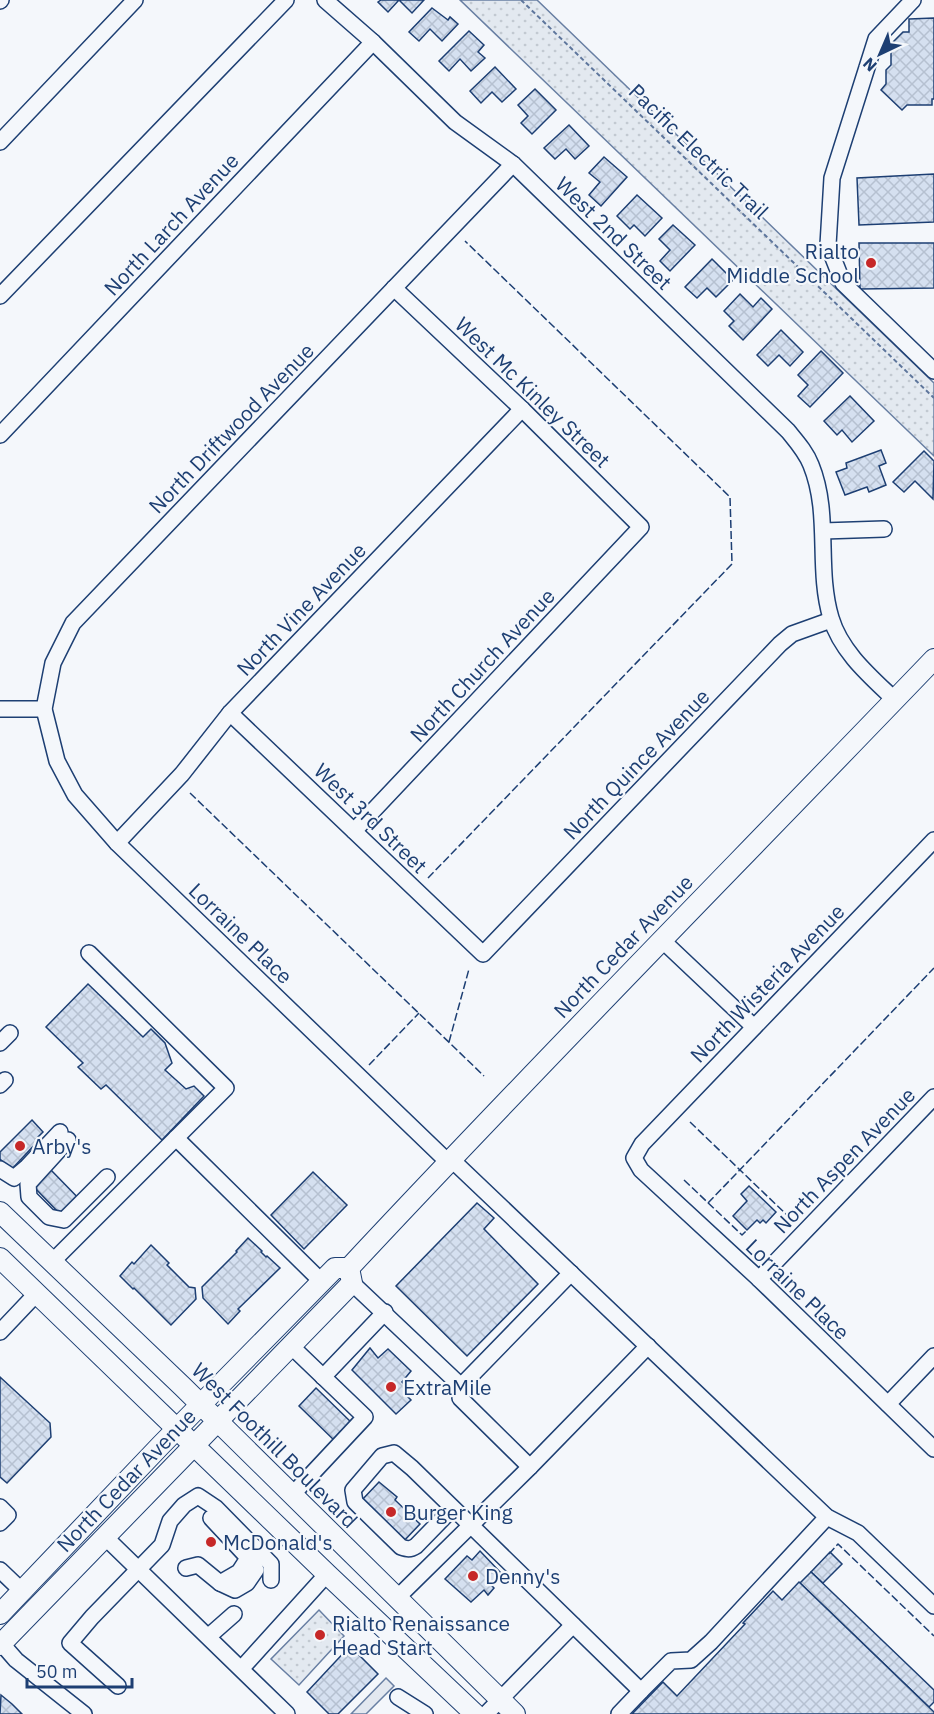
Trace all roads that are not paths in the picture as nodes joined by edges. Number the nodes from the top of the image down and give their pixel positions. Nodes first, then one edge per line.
1 (135, 0) edge
2 (286, 0) edge
3 (325, 0) edge
4 (913, 0) edge
5 (373, 42) junction
6 (0, 142) edge
7 (513, 164) junction
8 (394, 288) junction
9 (0, 296) edge
10 (934, 371) edge
11 (522, 409) junction
12 (0, 435) edge
13 (641, 527) joint
14 (884, 529) dead end
15 (823, 531) junction
16 (831, 620) junction
17 (934, 659) edge
18 (895, 700) junction
19 (44, 709) junction
20 (0, 710) edge
21 (230, 713) junction
22 (354, 831) junction
23 (934, 840) edge
24 (117, 843) junction
25 (663, 941) junction
26 (89, 953) dead end
27 (483, 954) joint
28 (754, 1027) junction
29 (934, 1097) edge
30 (176, 1138) junction
31 (634, 1158) joint
32 (450, 1160) junction
33 (0, 1169) edge
34 (106, 1177) dead end
35 (2, 1214) edge
36 (0, 1258) edge
37 (52, 1262) junction
38 (571, 1273) junction
39 (350, 1275) junction
40 (759, 1279) junction
41 (321, 1281) junction
42 (37, 1293) junction
43 (385, 1312) junction
44 (0, 1332) edge
45 (291, 1346) junction
46 (648, 1346) junction
47 (934, 1356) edge
48 (323, 1377) junction
49 (461, 1386) junction
50 (888, 1404) junction
51 (200, 1406) junction
52 (217, 1422) junction
53 (178, 1429) junction
54 (195, 1445) junction
55 (934, 1449) edge
56 (530, 1467) junction
57 (292, 1495) junction
58 (192, 1500) junction
59 (0, 1507) edge
60 (453, 1508) junction
61 (827, 1517) junction
62 (0, 1523) edge
63 (471, 1526) junction
64 (104, 1536) junction
65 (186, 1568) dead end
66 (0, 1569) edge
67 (139, 1569) junction
68 (327, 1574) junction
69 (271, 1580) dead end
70 (22, 1591) junction
71 (397, 1598) junction
72 (934, 1606) edge
73 (0, 1614) edge
74 (234, 1614) dead end
75 (573, 1625) junction
76 (209, 1636) junction
77 (0, 1640) edge
78 (242, 1668) junction
79 (118, 1686) dead end
80 (641, 1690) junction
81 (398, 1697) dead end
82 (500, 1699) junction
83 (278, 1711) edge
84 (84, 1714) edge
85 (425, 1714) edge
86 (475, 1714) edge
87 (486, 1714) edge
88 (515, 1714) edge
89 (619, 1714) edge

1 - 6 street
2 - 9 street
3 - 5 street, West 2nd Street
4 - 10 street
5 - 7 street, West 2nd Street
5 - 12 street, North Larch Avenue
7 - 8 street, North Driftwood Avenue
7 - 15 street, West 2nd Street
8 - 11 street, West Mc Kinley Street
8 - 19 street, North Driftwood Avenue
11 - 13 street, West Mc Kinley Street
11 - 21 street, North Vine Avenue
13 - 22 street, North Church Avenue
14 - 15 street
15 - 16 street, West 2nd Street
16 - 18 street, West 2nd Street
16 - 27 street, North Quince Avenue
17 - 18 main road, North Cedar Avenue
18 - 25 main road, North Cedar Avenue
19 - 20 street
19 - 24 street, Lorraine Place
21 - 22 street, West 3rd Street
21 - 24 street, North Vine Avenue
22 - 27 street, West 3rd Street
23 - 28 street, North Wisteria Avenue
24 - 32 street, Lorraine Place
25 - 28 street
25 - 32 main road, North Cedar Avenue
26 - 30 street
28 - 31 street, North Wisteria Avenue
29 - 40 street, North Aspen Avenue
30 - 37 street
30 - 41 street
31 - 40 street, Lorraine Place
32 - 38 street, Lorraine Place
32 - 39 main road, North Cedar Avenue
33 - 34 street
35 - 37 main road, West Foothill Boulevard
36 - 42 main road
37 - 51 main road, West Foothill Boulevard
38 - 46 street, Lorraine Place
38 - 49 street
39 - 41 main road, North Cedar Avenue
39 - 43 street
39 - 45 main road, North Cedar Avenue
40 - 50 street, Lorraine Place
41 - 51 main road, North Cedar Avenue
42 - 44 street
42 - 53 main road
43 - 48 street
43 - 49 street
45 - 48 street
45 - 52 main road, North Cedar Avenue
46 - 56 street
46 - 61 street, Lorraine Place
47 - 50 street
48 - 57 street
49 - 56 street
50 - 55 street, Lorraine Place
51 - 52 main road, West Foothill Boulevard
51 - 53 main road, North Cedar Avenue
52 - 54 main road, North Cedar Avenue
52 - 57 main road, West Foothill Boulevard
53 - 54 main road
53 - 70 main road, North Cedar Avenue
54 - 64 main road, North Cedar Avenue
54 - 68 main road
56 - 63 street
57 - 71 main road, West Foothill Boulevard
58 - 65 street
58 - 67 street
58 - 69 street
59 - 62 street
60 - 60 street
60 - 63 street
61 - 72 street, Lorraine Place
61 - 80 street
63 - 71 street
63 - 75 street
64 - 67 street
64 - 77 main road, North Cedar Avenue
66 - 70 street
67 - 76 street
67 - 79 street
68 - 78 street
68 - 86 main road
70 - 73 main road, North Cedar Avenue
70 - 77 main road
71 - 82 main road, West Foothill Boulevard
74 - 76 street
75 - 80 street
75 - 82 street
76 - 78 street
77 - 84 street
78 - 83 street
80 - 89 street
81 - 85 street
82 - 87 street
82 - 88 main road, West Foothill Boulevard

